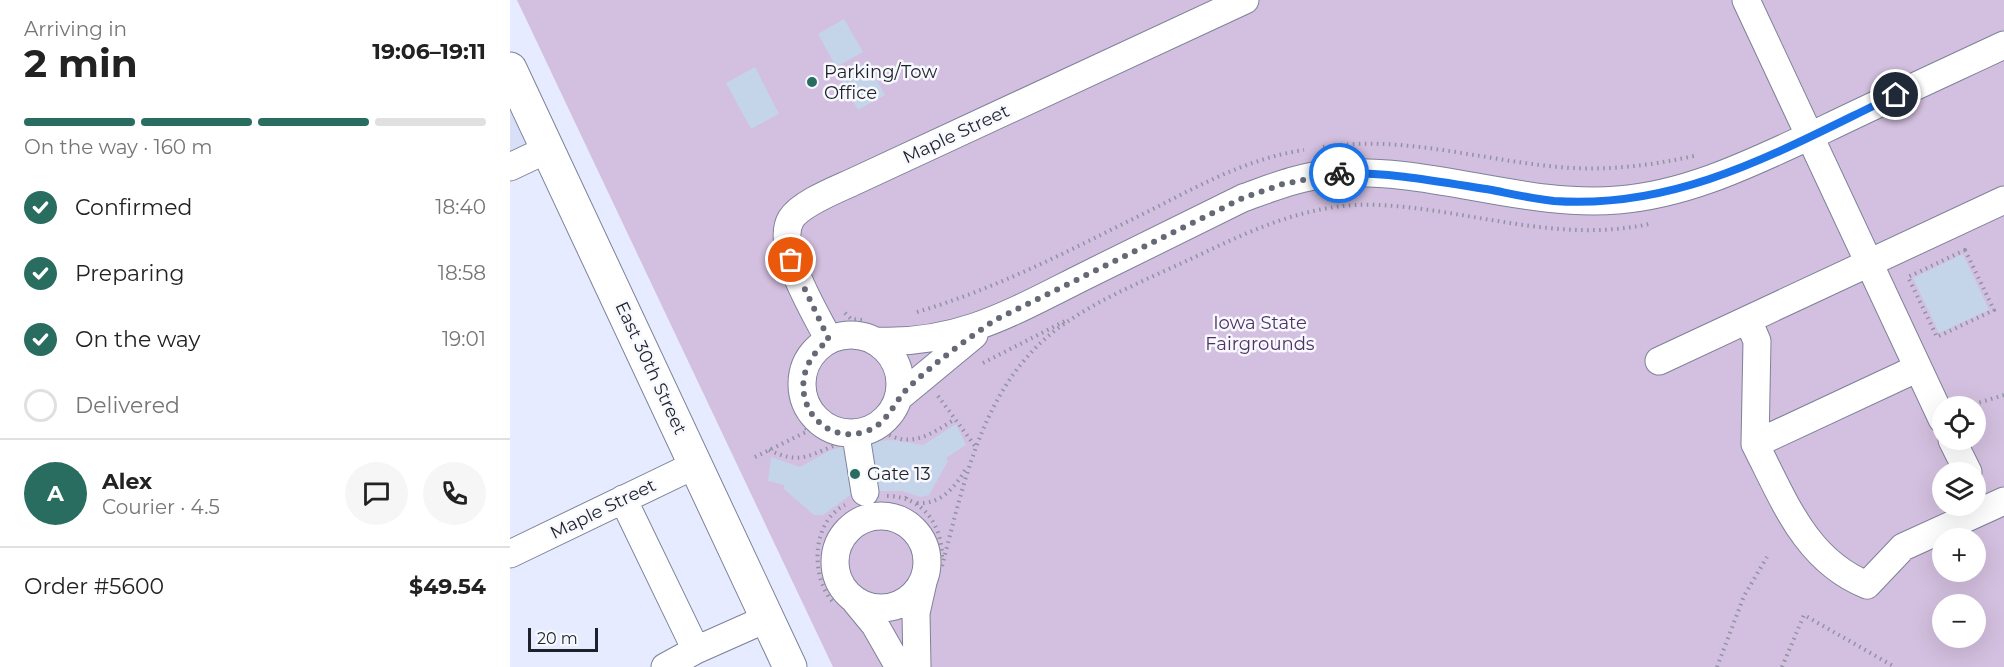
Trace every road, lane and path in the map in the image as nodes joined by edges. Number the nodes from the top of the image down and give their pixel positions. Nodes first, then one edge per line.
1 (1245, 0) edge
2 (1746, 0) edge
3 (2004, 45) edge
4 (511, 75) edge
5 (1810, 136) junction
6 (548, 149) junction
7 (510, 167) edge
8 (2004, 200) edge
9 (1658, 222) dead end
10 (1869, 263) junction
11 (1908, 277) joint
12 (995, 320) junction
13 (1748, 320) junction
14 (829, 340) junction
15 (876, 341) junction
16 (1659, 361) dead end
17 (1918, 368) junction
18 (936, 393) dead end
19 (2004, 395) edge
20 (899, 397) junction
21 (1932, 398) edge
22 (1986, 400) edge
23 (955, 419) junction
24 (809, 430) dead end
25 (884, 432) dead end
26 (849, 442) joint
27 (1755, 444) junction
28 (975, 446) junction
29 (769, 450) junction
30 (755, 457) dead end
31 (696, 464) junction
32 (969, 464) junction
33 (909, 493) dead end
34 (868, 496) junction
35 (906, 498) junction
36 (623, 499) junction
37 (1988, 499) edge
38 (914, 502) junction
39 (831, 508) dead end
40 (835, 513) junction
41 (510, 554) edge
42 (1767, 557) dead end
43 (936, 574) junction
44 (847, 604) junction
45 (768, 618) junction
46 (696, 650) junction
47 (665, 667) edge
48 (790, 667) edge
49 (899, 667) edge
50 (917, 667) edge
51 (1717, 667) edge
52 (1782, 667) edge
53 (1894, 667) edge

1 - 14 street, Maple Street
2 - 5 street
3 - 5 street
4 - 6 main road, East 30th Street
5 - 10 street
5 - 12 street
6 - 7 street
6 - 31 main road, East 30th Street
8 - 10 street
9 - 28 path
10 - 13 street
10 - 17 street
11 - 11 path
12 - 15 street
12 - 20 street
13 - 16 street
13 - 27 street
14 - 15 street
14 - 20 street
15 - 20 street
17 - 21 street
17 - 27 street
18 - 23 path
19 - 22 path
23 - 25 path
23 - 28 path
24 - 29 path
26 - 29 path
26 - 34 street
27 - 37 street
28 - 32 path
29 - 30 path
31 - 36 street, Maple Street
31 - 45 main road, East 30th Street
32 - 38 path
32 - 43 path
33 - 35 path
34 - 35 path
34 - 40 path
35 - 38 path
36 - 41 street, Maple Street
36 - 46 street
38 - 43 path
39 - 40 path
40 - 44 path
42 - 51 path
43 - 44 street
43 - 44 street
43 - 50 street
44 - 49 street
45 - 46 street
45 - 48 main road, East 30th Street
46 - 47 street
52 - 53 path

